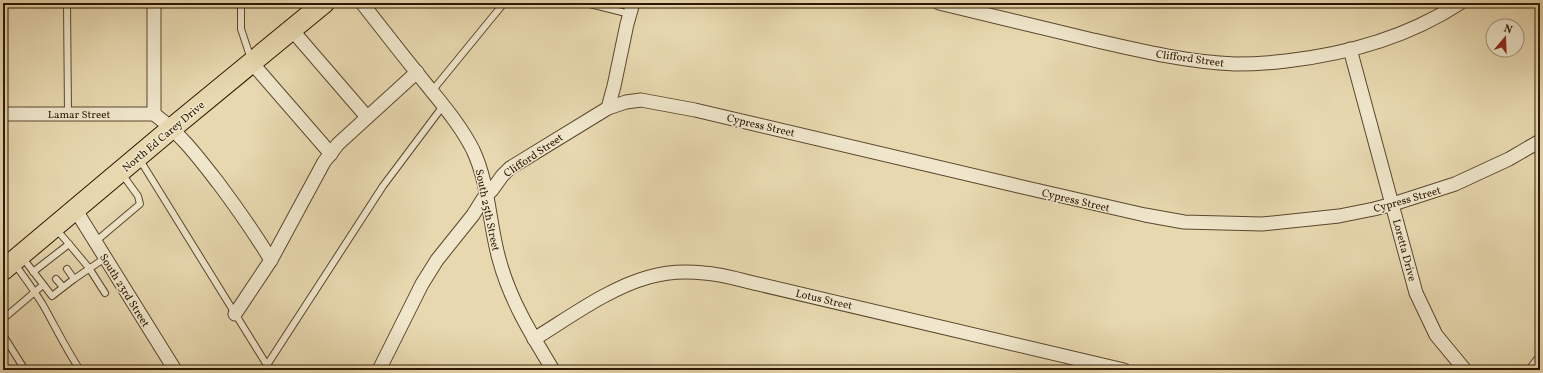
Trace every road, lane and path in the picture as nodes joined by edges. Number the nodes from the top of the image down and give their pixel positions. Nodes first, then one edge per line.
1 (66, 3) edge
2 (154, 3) edge
3 (241, 3) edge
4 (324, 3) edge
5 (362, 3) edge
6 (504, 3) edge
7 (586, 3) edge
8 (939, 3) edge
9 (1460, 3) edge
10 (632, 9) edge
11 (292, 30) junction
12 (1350, 49) junction
13 (252, 62) junction
14 (417, 72) junction
15 (432, 92) junction
16 (443, 106) junction
17 (608, 108) junction
18 (3, 114) edge
19 (68, 114) junction
20 (154, 114) junction
21 (367, 117) junction
22 (172, 128) junction
23 (1540, 141) edge
24 (330, 154) junction
25 (138, 157) junction
26 (120, 171) junction
27 (487, 195) junction
28 (1393, 204) junction
29 (75, 209) junction
30 (54, 227) junction
31 (95, 242) junction
32 (69, 244) junction
33 (105, 258) junction
34 (271, 260) junction
35 (12, 263) edge
36 (89, 268) junction
37 (66, 269) dead end
38 (33, 272) junction
39 (74, 278) junction
40 (56, 279) dead end
41 (43, 285) junction
42 (63, 287) junction
43 (34, 293) junction
44 (105, 293) dead end
45 (235, 314) junction
46 (3, 319) edge
47 (3, 335) edge
48 (534, 339) junction
49 (1540, 361) edge
50 (269, 367) edge
51 (25, 370) edge
52 (80, 370) edge
53 (175, 370) edge
54 (379, 370) edge
55 (553, 370) edge
56 (1124, 370) edge
57 (1465, 370) edge
58 (1533, 370) edge

1 - 19 lane
2 - 20 street
3 - 13 lane
4 - 11 main road, North Ed Carey Drive
5 - 14 street, South 25th Street
6 - 15 lane
7 - 10 lane
8 - 12 street, Clifford Street
9 - 12 street, Clifford Street
10 - 17 street
11 - 13 main road, North Ed Carey Drive
11 - 21 street
12 - 28 street, Loretta Drive
13 - 22 main road, North Ed Carey Drive
13 - 24 street
14 - 15 street, South 25th Street
14 - 21 street
15 - 16 street, South 25th Street
16 - 27 street, South 25th Street
16 - 50 lane
17 - 27 street, Clifford Street
17 - 28 street, Cypress Street
18 - 19 street, Lamar Street
19 - 20 street, Lamar Street
20 - 22 street
21 - 24 street
22 - 25 main road, North Ed Carey Drive
22 - 34 street
23 - 28 street, Cypress Street
24 - 34 street
25 - 26 main road, North Ed Carey Drive
25 - 45 lane
26 - 29 main road, North Ed Carey Drive
26 - 31 lane
27 - 48 street, South 25th Street
27 - 54 street, Clifford Street
28 - 57 street, Loretta Drive
29 - 30 main road, North Ed Carey Drive
29 - 31 street, South 23rd Street
30 - 32 lane
30 - 35 main road, North Ed Carey Drive
31 - 33 street, South 23rd Street
32 - 36 lane
32 - 38 lane
33 - 36 lane
33 - 53 street, South 23rd Street
34 - 45 street
35 - 38 lane
35 - 43 lane
36 - 39 lane
36 - 44 lane
37 - 39 lane
38 - 41 lane
39 - 42 lane
40 - 42 lane
41 - 42 lane
41 - 43 lane
43 - 46 lane
43 - 52 lane
45 - 50 lane
47 - 51 lane
48 - 55 street, South 25th Street
48 - 56 street, Lotus Street
49 - 58 street

